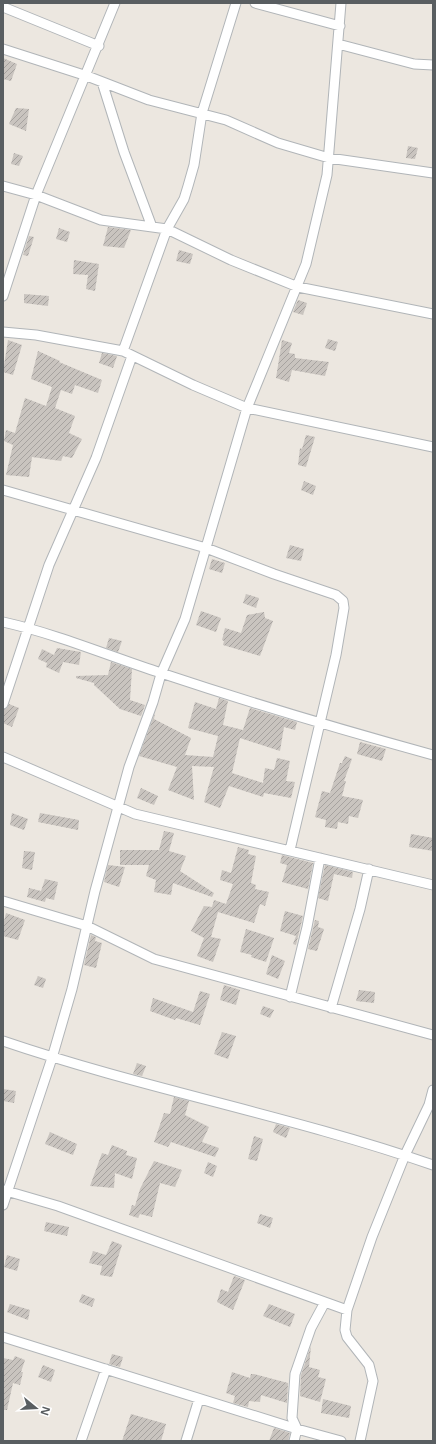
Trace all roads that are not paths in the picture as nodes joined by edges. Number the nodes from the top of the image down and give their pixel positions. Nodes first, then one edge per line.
1 (115, 3) edge
2 (236, 3) edge
3 (255, 3) edge
4 (341, 3) edge
5 (3, 6) edge
6 (340, 26) junction
7 (338, 44) junction
8 (99, 46) junction
9 (3, 48) edge
10 (433, 65) edge
11 (87, 76) junction
12 (102, 82) junction
13 (202, 113) junction
14 (329, 158) junction
15 (433, 173) edge
16 (3, 186) edge
17 (36, 195) junction
18 (152, 227) junction
19 (167, 229) junction
20 (298, 287) junction
21 (3, 295) edge
22 (433, 314) edge
23 (3, 332) edge
24 (123, 351) junction
25 (132, 356) junction
26 (247, 408) junction
27 (433, 447) edge
28 (3, 490) edge
29 (72, 509) junction
30 (206, 548) junction
31 (3, 622) edge
32 (27, 627) junction
33 (161, 674) junction
34 (3, 704) edge
35 (319, 724) junction
36 (433, 755) edge
37 (3, 757) edge
38 (118, 806) junction
39 (290, 850) junction
40 (320, 858) junction
41 (369, 870) junction
42 (433, 885) edge
43 (3, 901) edge
44 (87, 926) junction
45 (290, 997) junction
46 (331, 1008) junction
47 (433, 1035) edge
48 (3, 1041) edge
49 (52, 1058) junction
50 (433, 1090) edge
51 (405, 1155) junction
52 (433, 1165) edge
53 (5, 1191) edge
54 (3, 1205) edge
55 (325, 1302) junction
56 (348, 1310) junction
57 (3, 1337) edge
58 (106, 1369) junction
59 (199, 1399) junction
60 (297, 1429) junction
61 (81, 1441) edge
62 (186, 1441) edge
63 (294, 1441) edge
64 (341, 1441) edge
65 (360, 1441) edge

1 - 8 street
2 - 13 street
3 - 6 street
4 - 6 street
5 - 8 street
6 - 7 street
7 - 10 street
7 - 14 street
8 - 11 street
9 - 11 street
11 - 12 street
11 - 17 street
12 - 13 street
12 - 18 street
13 - 14 street
13 - 19 street
14 - 15 street
14 - 20 street
16 - 17 street
17 - 18 street
17 - 21 street
18 - 19 street
19 - 20 street
19 - 24 street
20 - 22 street
20 - 26 street
23 - 24 street
24 - 25 street
25 - 26 street
25 - 29 street
26 - 27 street
26 - 30 street
28 - 29 street
29 - 30 street
29 - 32 street
30 - 33 street
30 - 35 street
31 - 32 street
32 - 33 street
32 - 34 street
33 - 35 street
33 - 38 street
35 - 36 street
35 - 39 street
37 - 38 street
38 - 39 street
38 - 44 street
39 - 40 street
40 - 41 street
40 - 45 street
41 - 42 street
41 - 46 street
43 - 44 street
44 - 45 street
44 - 49 street
45 - 46 street
46 - 47 street
48 - 49 street
49 - 51 street
49 - 53 street
50 - 51 street
51 - 52 street
51 - 56 street
53 - 54 street
53 - 55 street
55 - 56 street
55 - 60 street
56 - 65 street
57 - 58 street
58 - 59 street
58 - 61 street
59 - 60 street
59 - 62 street
60 - 63 street
60 - 64 street

